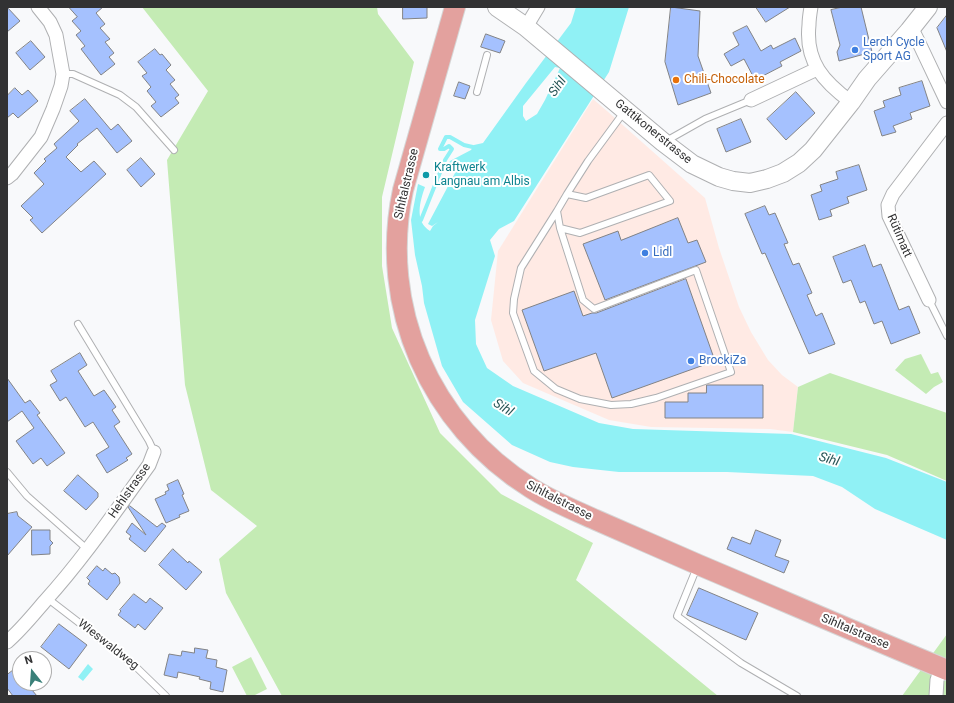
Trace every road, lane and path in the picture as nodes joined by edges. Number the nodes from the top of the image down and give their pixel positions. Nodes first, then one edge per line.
1 (38, 7) edge
2 (455, 7) edge
3 (497, 7) edge
4 (538, 7) edge
5 (811, 7) edge
6 (928, 7) edge
7 (909, 31) junction
8 (532, 32) junction
9 (487, 55) dead end
10 (817, 69) junction
11 (63, 74) junction
12 (477, 92) dead end
13 (751, 100) joint
14 (851, 102) junction
15 (947, 102) edge
16 (625, 111) junction
17 (947, 124) edge
18 (663, 142) junction
19 (174, 150) dead end
20 (7, 178) edge
21 (567, 194) junction
22 (557, 211) junction
23 (560, 228) junction
24 (929, 300) joint
25 (78, 324) dead end
26 (947, 336) edge
27 (154, 452) joint
28 (7, 472) edge
29 (87, 549) junction
30 (698, 564) junction
31 (47, 598) junction
32 (7, 642) edge
33 (944, 669) edge
34 (166, 696) edge
35 (797, 696) edge
36 (936, 696) edge

1 - 11 street
2 - 30 main road, Sihltalstrasse
3 - 8 main road, Gattikonerstrasse
4 - 8 street
5 - 10 street
6 - 7 main road, Gattikonerstrasse
7 - 14 main road, Gattikonerstrasse
7 - 15 street
8 - 16 main road, Gattikonerstrasse
9 - 12 lane
10 - 13 street
10 - 14 street
11 - 19 lane
11 - 20 street
13 - 18 lane
14 - 18 main road, Gattikonerstrasse
16 - 18 main road, Gattikonerstrasse
16 - 21 lane
17 - 24 street, Rütimatt
21 - 22 lane
21 - 23 lane
22 - 23 lane
22 - 23 lane
24 - 26 lane, Rütimatt
25 - 27 lane, Hehlstrasse
27 - 29 street, Hehlstrasse
28 - 29 lane
29 - 31 street, Hehlstrasse
30 - 33 main road, Sihltalstrasse
30 - 35 lane
31 - 32 street, Hehlstrasse
31 - 34 lane, Wieswaldweg
33 - 36 street

